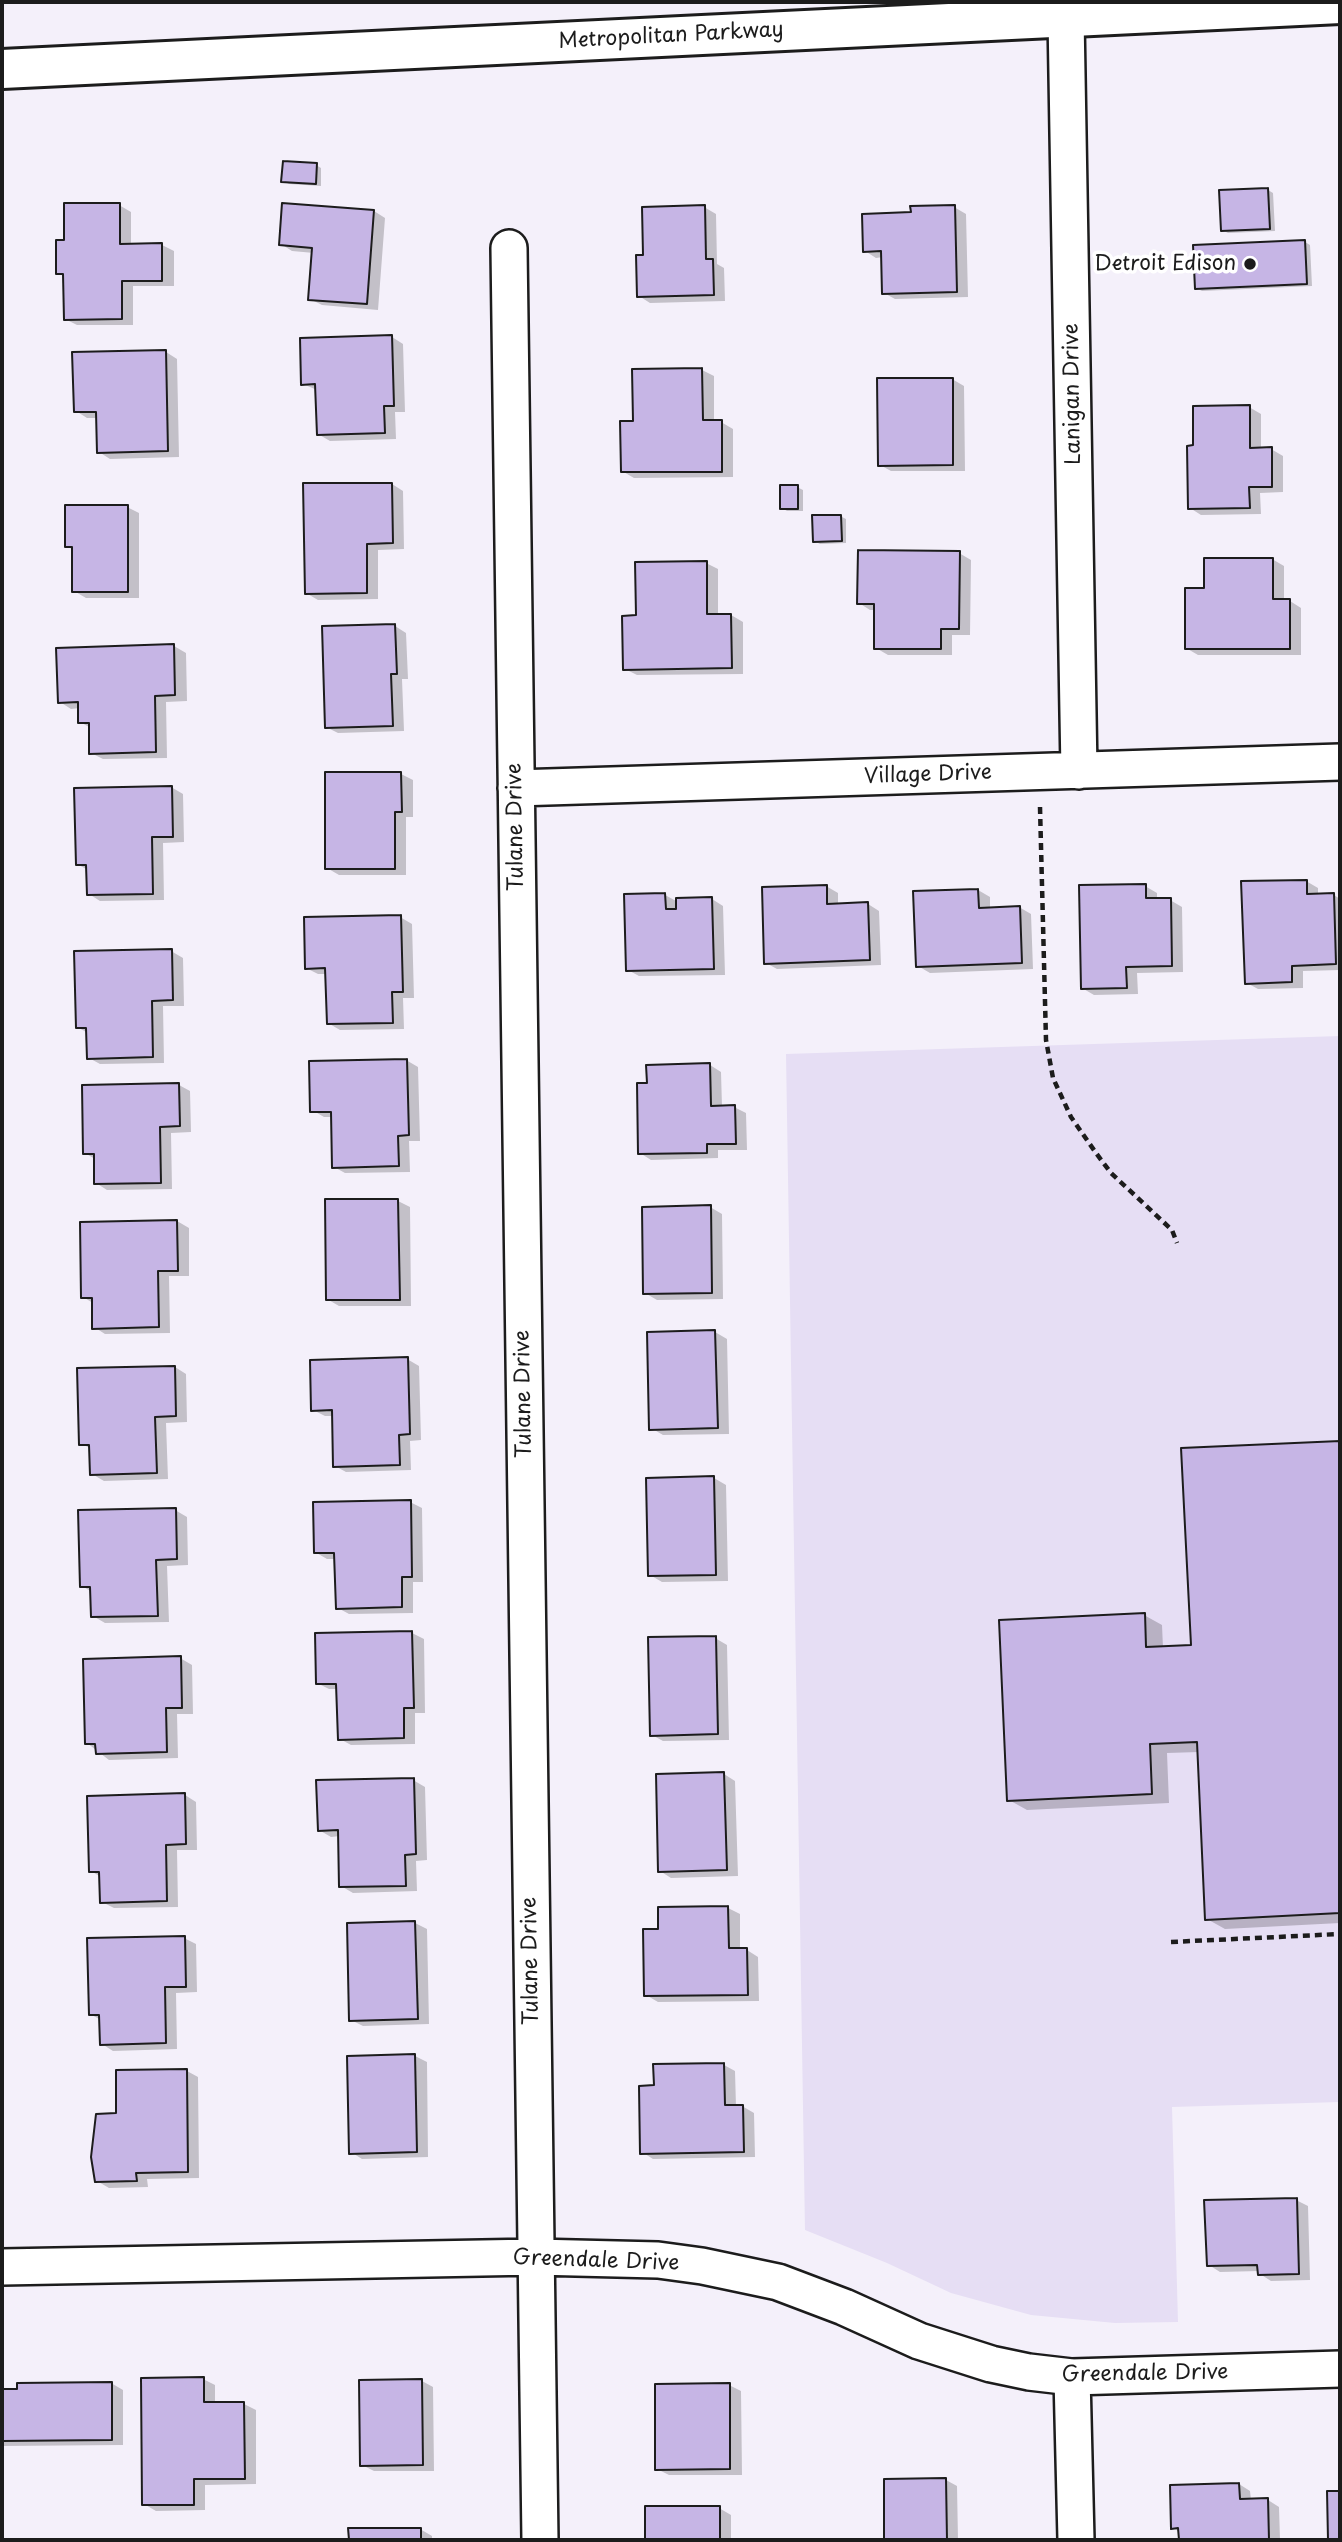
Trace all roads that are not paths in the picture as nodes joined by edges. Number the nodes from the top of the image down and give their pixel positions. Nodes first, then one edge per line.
1 (835, 2) edge
2 (1340, 4) edge
3 (1066, 17) junction
4 (797, 30) junction
5 (2, 69) edge
6 (509, 248) dead end
7 (1340, 762) edge
8 (1079, 771) junction
9 (516, 788) junction
10 (535, 2257) junction
11 (2, 2267) edge
12 (1340, 2370) edge
13 (1072, 2377) junction
14 (540, 2540) edge
15 (1076, 2540) edge

1 - 4 main road
2 - 3 main road, Metropolitan Parkway
3 - 4 main road, Metropolitan Parkway
3 - 8 street, Lanigan Drive
4 - 5 main road, Metropolitan Parkway
6 - 9 street, Tulane Drive
7 - 8 street, Village Drive
8 - 9 street, Village Drive
9 - 10 street, Tulane Drive
10 - 11 street, Greendale Drive
10 - 13 street, Greendale Drive
10 - 14 street, Tulane Drive
12 - 13 street, Greendale Drive
13 - 15 street

